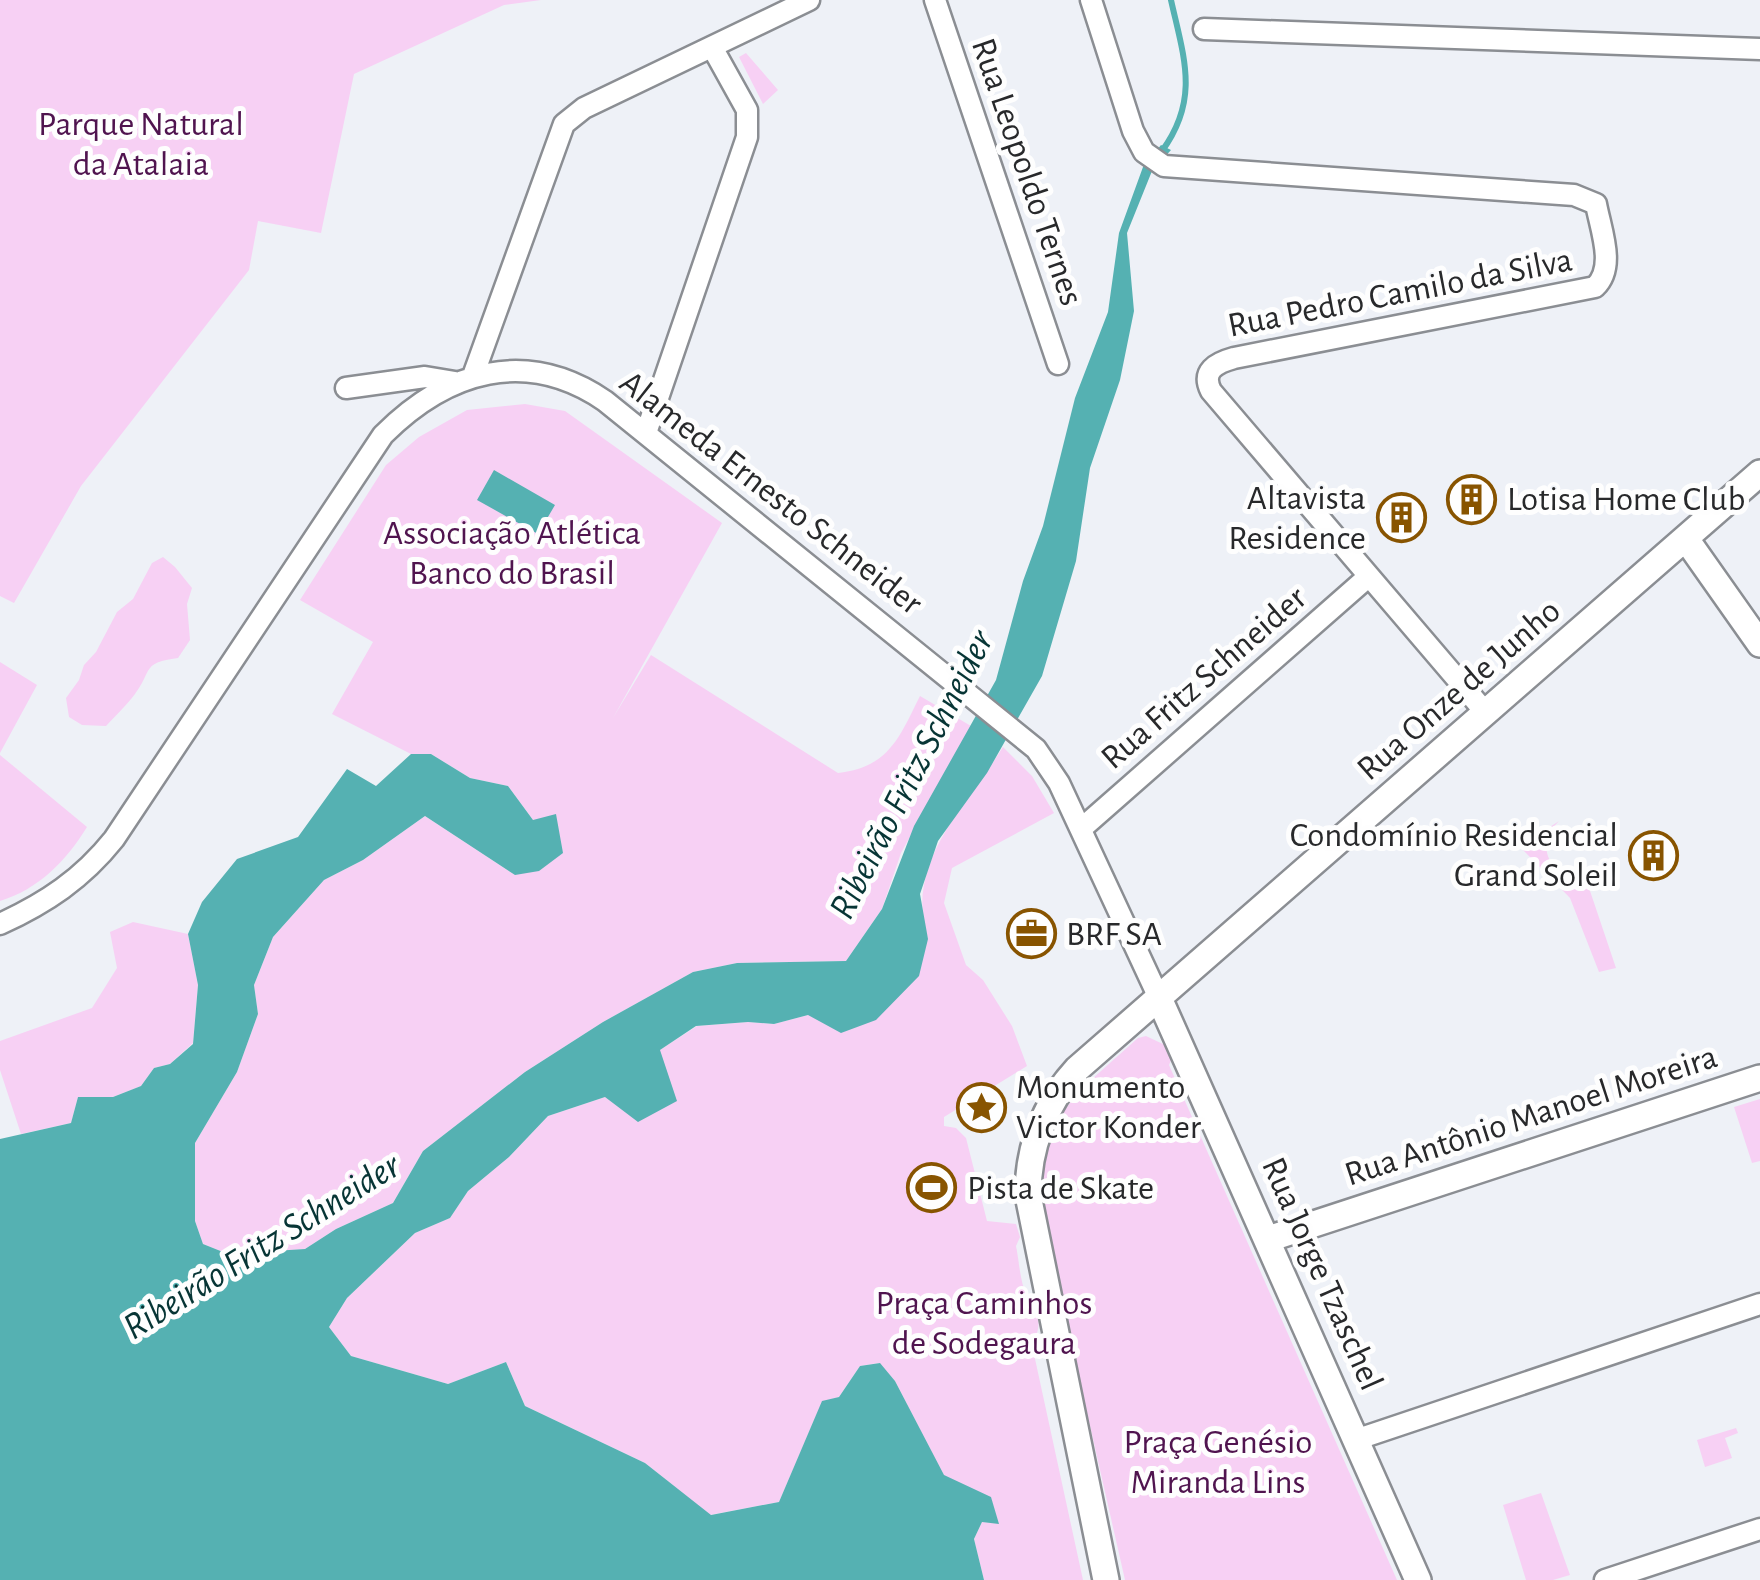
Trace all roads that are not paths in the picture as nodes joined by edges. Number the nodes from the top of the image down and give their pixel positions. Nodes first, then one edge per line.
1 (809, 0) edge
2 (935, 0) edge
3 (1090, 0) edge
4 (1204, 29) dead end
5 (712, 47) junction
6 (1760, 49) edge
7 (1058, 364) dead end
8 (464, 379) junction
9 (346, 388) dead end
10 (646, 433) junction
11 (1760, 473) edge
12 (1686, 539) junction
13 (1369, 576) junction
14 (1760, 644) edge
15 (1486, 713) junction
16 (1081, 829) junction
17 (0, 924) edge
18 (1159, 998) junction
19 (1760, 1078) edge
20 (1268, 1239) junction
21 (1760, 1304) edge
22 (1358, 1439) junction
23 (1760, 1529) edge
24 (1106, 1580) edge
25 (1418, 1580) edge
26 (1604, 1580) edge

1 - 5 street
2 - 7 street, Rua Leopoldo Ternes
3 - 13 street, Rua Pedro Camilo da Silva
4 - 6 street
5 - 8 street
5 - 10 street
8 - 9 street, Alameda Ernesto Schneider
8 - 10 street, Alameda Ernesto Schneider
8 - 17 street
10 - 16 street, Alameda Ernesto Schneider
11 - 12 main road, Rua Onze de Junho
12 - 14 main road
12 - 15 main road, Rua Onze de Junho
13 - 15 street, Rua Pedro Camilo da Silva
13 - 16 street, Rua Fritz Schneider
15 - 18 main road, Rua Onze de Junho
16 - 18 street, Alameda Ernesto Schneider
18 - 20 main road, Rua Jorge Tzaschel
18 - 24 main road, Rua Onze de Junho
19 - 20 main road, Rua Antônio Manoel Moreira
20 - 22 main road, Rua Jorge Tzaschel
21 - 22 street
22 - 25 main road, Rua Jorge Tzaschel
23 - 26 street

